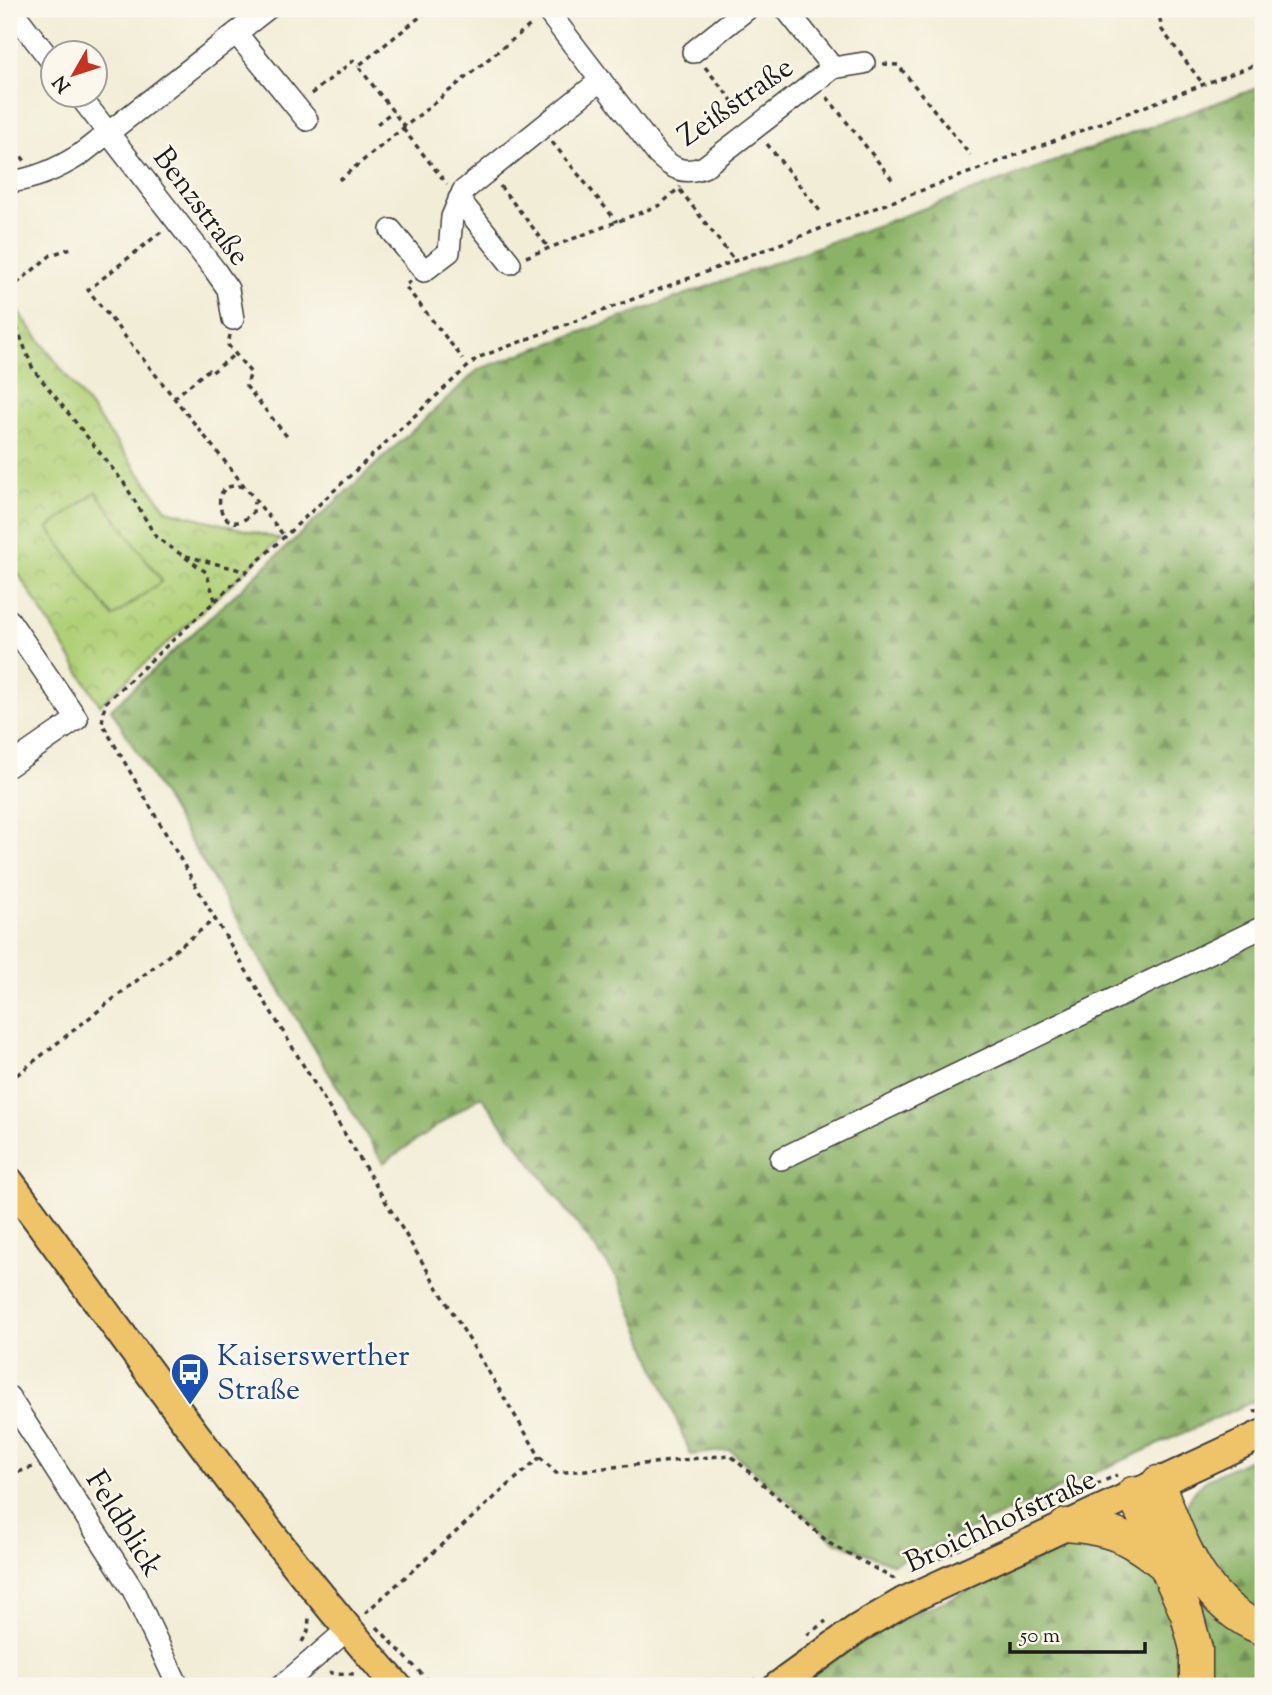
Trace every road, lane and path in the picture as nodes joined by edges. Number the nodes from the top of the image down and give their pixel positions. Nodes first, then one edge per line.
1 (11, 9) edge
2 (268, 9) edge
3 (430, 9) edge
4 (747, 9) edge
5 (786, 9) edge
6 (1158, 9) edge
7 (547, 10) edge
8 (236, 33) junction
9 (38, 44) edge
10 (693, 52) joint
11 (1263, 62) edge
12 (864, 63) joint
13 (358, 66) junction
14 (834, 68) junction
15 (601, 80) junction
16 (814, 82) junction
17 (1203, 84) junction
18 (89, 108) edge
19 (393, 111) junction
20 (301, 113) joint
21 (377, 124) dead end
22 (404, 128) junction
23 (541, 128) junction
24 (754, 128) junction
25 (109, 134) junction
26 (970, 155) dead end
27 (488, 170) junction
28 (339, 180) dead end
29 (681, 181) junction
30 (894, 182) dead end
31 (9, 183) edge
32 (456, 208) junction
33 (820, 211) dead end
34 (176, 219) junction
35 (617, 222) junction
36 (391, 230) dead end
37 (71, 248) dead end
38 (549, 248) junction
39 (734, 260) junction
40 (510, 263) joint
41 (424, 271) junction
42 (9, 290) edge
43 (9, 308) edge
44 (233, 319) joint
45 (235, 353) junction
46 (463, 359) dead end
47 (174, 398) junction
48 (289, 439) dead end
49 (245, 488) junction
50 (251, 495) junction
51 (285, 537) junction
52 (184, 555) junction
53 (248, 572) junction
54 (215, 602) junction
55 (9, 620) edge
56 (9, 766) edge
57 (215, 919) junction
58 (1263, 927) edge
59 (9, 1082) edge
60 (781, 1159) dead end
61 (9, 1181) edge
62 (9, 1397) edge
63 (1263, 1434) edge
64 (540, 1457) junction
65 (1146, 1487) junction
66 (1066, 1525) junction
67 (1165, 1565) junction
68 (903, 1602) junction
69 (354, 1623) junction
70 (1263, 1629) edge
71 (319, 1654) junction
72 (363, 1680) dead end
73 (178, 1686) edge
74 (282, 1686) edge
75 (397, 1686) edge
76 (433, 1686) edge
77 (778, 1686) edge
78 (1196, 1686) edge

1 - 9 street
2 - 8 street
3 - 13 path
4 - 10 street
5 - 14 street
6 - 17 path
7 - 15 street, Zeißstraße
7 - 22 path
8 - 20 street
8 - 25 street
10 - 24 path
11 - 17 path
12 - 14 street, Zeißstraße
12 - 26 path
13 - 19 path
13 - 20 path
14 - 16 street, Zeißstraße
15 - 23 street
15 - 29 street, Zeißstraße
16 - 24 street, Zeißstraße
16 - 30 path
17 - 39 path
18 - 25 street, Benzstraße
19 - 21 path
19 - 22 path
22 - 28 path
22 - 32 path
23 - 27 street
23 - 35 path
24 - 29 street, Zeißstraße
24 - 33 path
25 - 31 street
25 - 34 street, Benzstraße
27 - 32 street
27 - 38 path
29 - 35 path
29 - 39 path
32 - 40 street
32 - 41 street
34 - 44 street, Benzstraße
34 - 47 path
35 - 38 path
36 - 41 street
37 - 42 path
38 - 40 path
39 - 51 path
41 - 46 path
43 - 52 path
44 - 45 path
45 - 47 path
45 - 48 path
47 - 49 path
49 - 50 path
49 - 50 path
50 - 51 path
51 - 53 path
52 - 53 path
52 - 54 path
53 - 54 path
54 - 57 path
55 - 56 street
57 - 59 path
57 - 64 path
58 - 60 street
61 - 69 main road
62 - 73 street, Feldblick
63 - 65 main road, Broichhofstraße
64 - 68 path
64 - 69 path
65 - 66 main road, Broichhofstraße
65 - 67 highway
65 - 70 highway
66 - 67 highway
66 - 68 main road, Broichhofstraße
67 - 78 highway
68 - 77 main road, Broichhofstraße
69 - 71 street
69 - 75 main road
69 - 76 path
71 - 72 path
71 - 74 street

